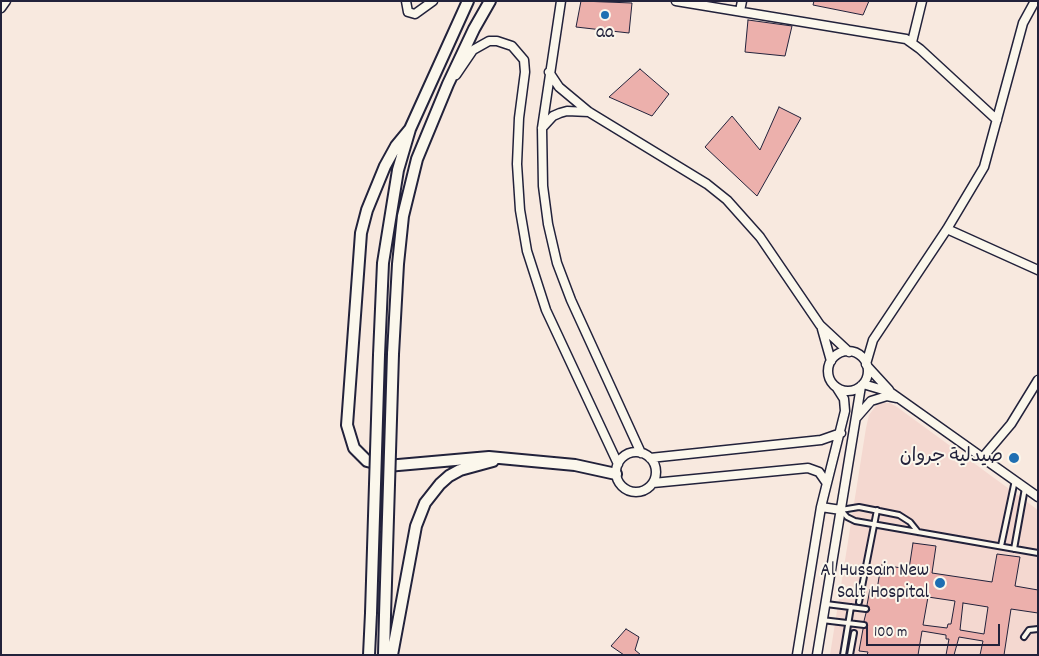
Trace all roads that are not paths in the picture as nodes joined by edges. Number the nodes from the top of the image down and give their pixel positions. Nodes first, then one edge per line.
1 (6, 1) edge
2 (406, 1) edge
3 (433, 1) edge
4 (468, 1) edge
5 (490, 1) edge
6 (561, 1) edge
7 (676, 1) edge
8 (742, 1) edge
9 (922, 1) edge
10 (1036, 1) edge
11 (1, 8) edge
12 (740, 11) junction
13 (912, 42) junction
14 (549, 72) junction
15 (448, 84) junction
16 (589, 112) junction
17 (997, 120) junction
18 (542, 128) junction
19 (410, 129) junction
20 (947, 228) junction
21 (1038, 270) edge
22 (820, 325) junction
23 (873, 340) junction
24 (851, 352) junction
25 (831, 361) junction
26 (867, 365) junction
27 (1038, 380) edge
28 (862, 385) junction
29 (838, 388) junction
30 (890, 392) junction
31 (904, 400) junction
32 (855, 421) junction
33 (841, 432) junction
34 (642, 453) junction
35 (983, 457) junction
36 (504, 458) junction
37 (650, 458) junction
38 (617, 469) junction
39 (1015, 480) junction
40 (826, 482) junction
41 (653, 484) junction
42 (1025, 488) junction
43 (1038, 497) edge
44 (821, 507) junction
45 (842, 510) junction
46 (877, 510) junction
47 (873, 523) junction
48 (918, 532) junction
49 (1001, 546) junction
50 (1014, 548) junction
51 (1038, 553) edge
52 (860, 602) dead end
53 (825, 604) junction
54 (851, 607) junction
55 (866, 609) dead end
56 (822, 620) junction
57 (848, 623) junction
58 (864, 625) dead end
59 (1038, 629) edge
60 (854, 633) dead end
61 (1024, 637) dead end
62 (369, 655) edge
63 (384, 655) edge
64 (392, 655) edge
65 (797, 655) edge
66 (817, 655) edge
67 (843, 655) edge
68 (850, 655) edge

1 - 11 street
2 - 3 street
4 - 19 main road
5 - 15 main road
6 - 14 street
7 - 12 street
8 - 12 street
9 - 13 street
10 - 17 street
12 - 13 street
13 - 17 street
14 - 16 street
14 - 18 street
15 - 38 street
15 - 63 main road, bridge
16 - 18 street
16 - 22 street
17 - 20 street
18 - 34 street
19 - 36 main road
19 - 62 main road, bridge
20 - 21 street
20 - 23 street
22 - 24 street
22 - 25 street
23 - 24 street
23 - 26 street
24 - 25 street
24 - 26 street
25 - 29 street
26 - 28 street
26 - 30 street
27 - 35 street
28 - 29 street
28 - 30 street
28 - 32 street
29 - 33 street
30 - 31 street
31 - 32 street
31 - 35 street
32 - 45 street
33 - 37 street
33 - 40 street
34 - 37 street
34 - 38 street
35 - 39 street
36 - 38 main road
36 - 64 main road
37 - 41 street
38 - 41 street
39 - 42 street
39 - 49 lane
40 - 41 street
40 - 44 street
42 - 43 street
42 - 50 lane
44 - 45 street
44 - 65 street
45 - 46 lane
45 - 47 lane
45 - 53 street
46 - 47 lane
46 - 48 lane
47 - 48 lane
47 - 52 lane
48 - 49 lane
49 - 50 lane
50 - 51 lane
53 - 54 lane
53 - 56 street
54 - 55 lane
54 - 57 lane
56 - 57 lane
56 - 66 street
57 - 58 lane
57 - 67 lane
59 - 61 lane
60 - 68 lane

